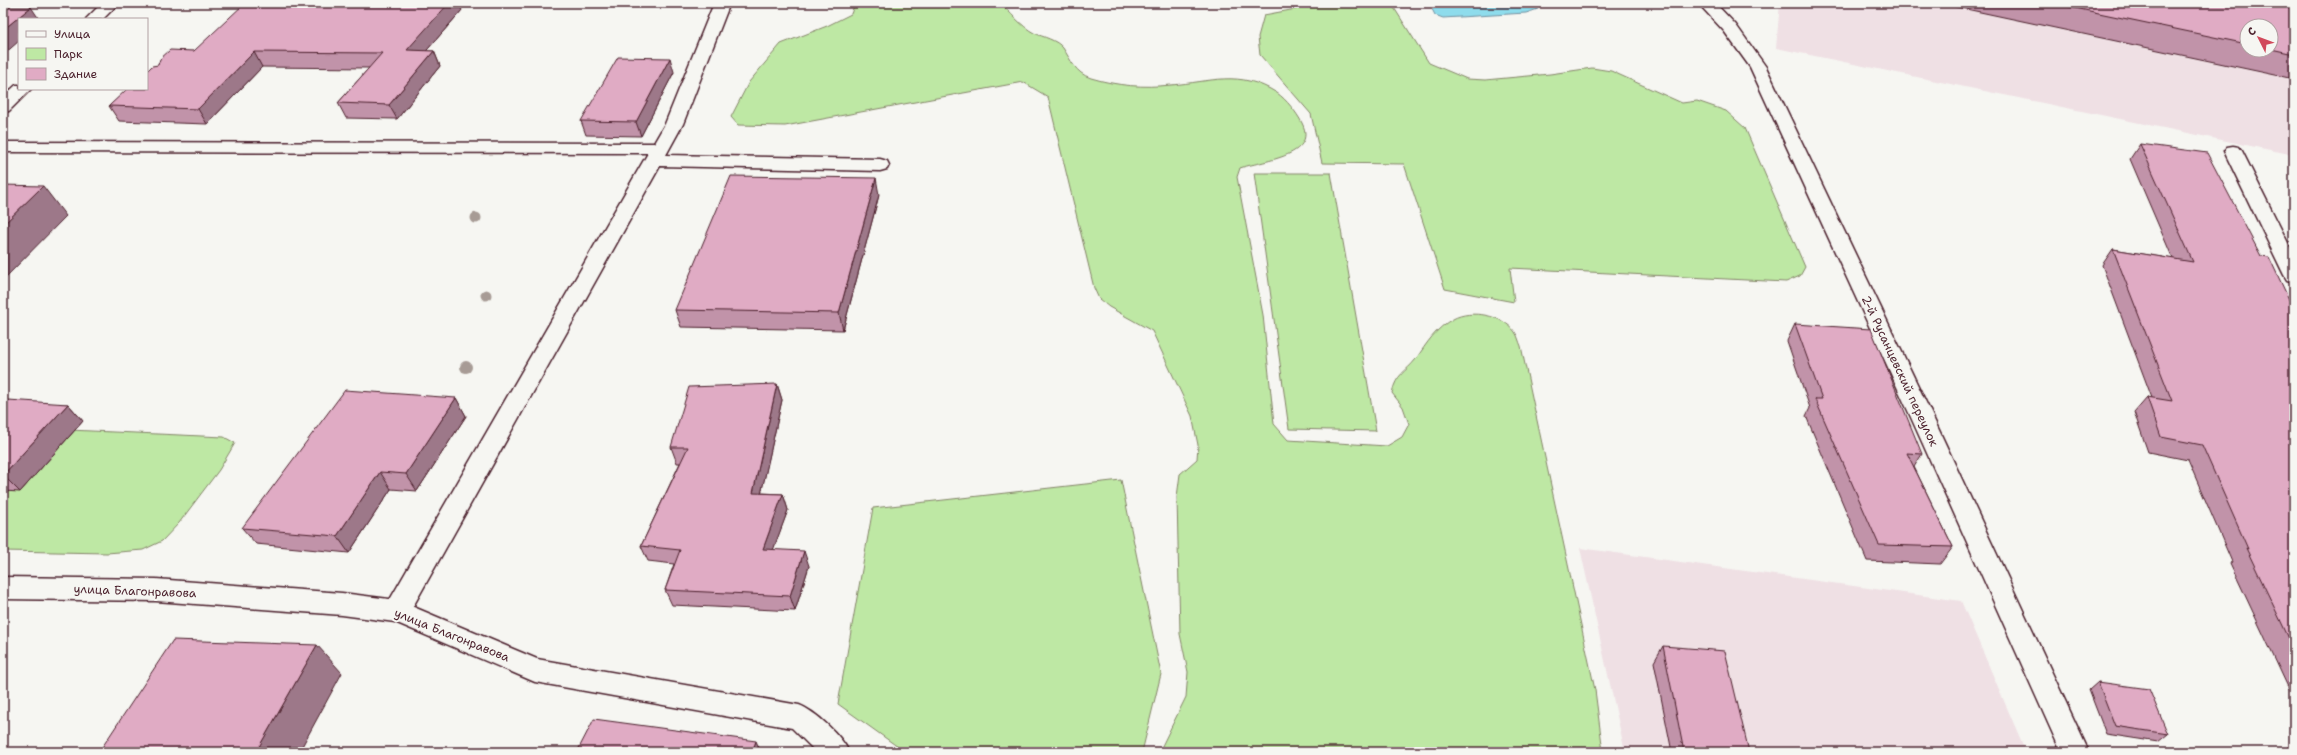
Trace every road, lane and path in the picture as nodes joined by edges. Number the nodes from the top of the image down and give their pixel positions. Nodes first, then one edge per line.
1 (111, 3) edge
2 (722, 3) edge
3 (1706, 3) edge
4 (95, 18) edge
5 (21, 90) edge
6 (3, 107) edge
7 (3, 147) edge
8 (2233, 151) dead end
9 (656, 154) junction
10 (880, 165) dead end
11 (2294, 275) edge
12 (3, 588) edge
13 (397, 611) junction
14 (835, 752) edge
15 (2075, 752) edge

1 - 4 street
2 - 9 street
3 - 15 street, 2-й Русанцевский переулок
5 - 6 street
7 - 9 street
8 - 11 street
9 - 10 street
9 - 13 street
12 - 13 street, улица Благонравова
13 - 14 street, улица Благонравова

